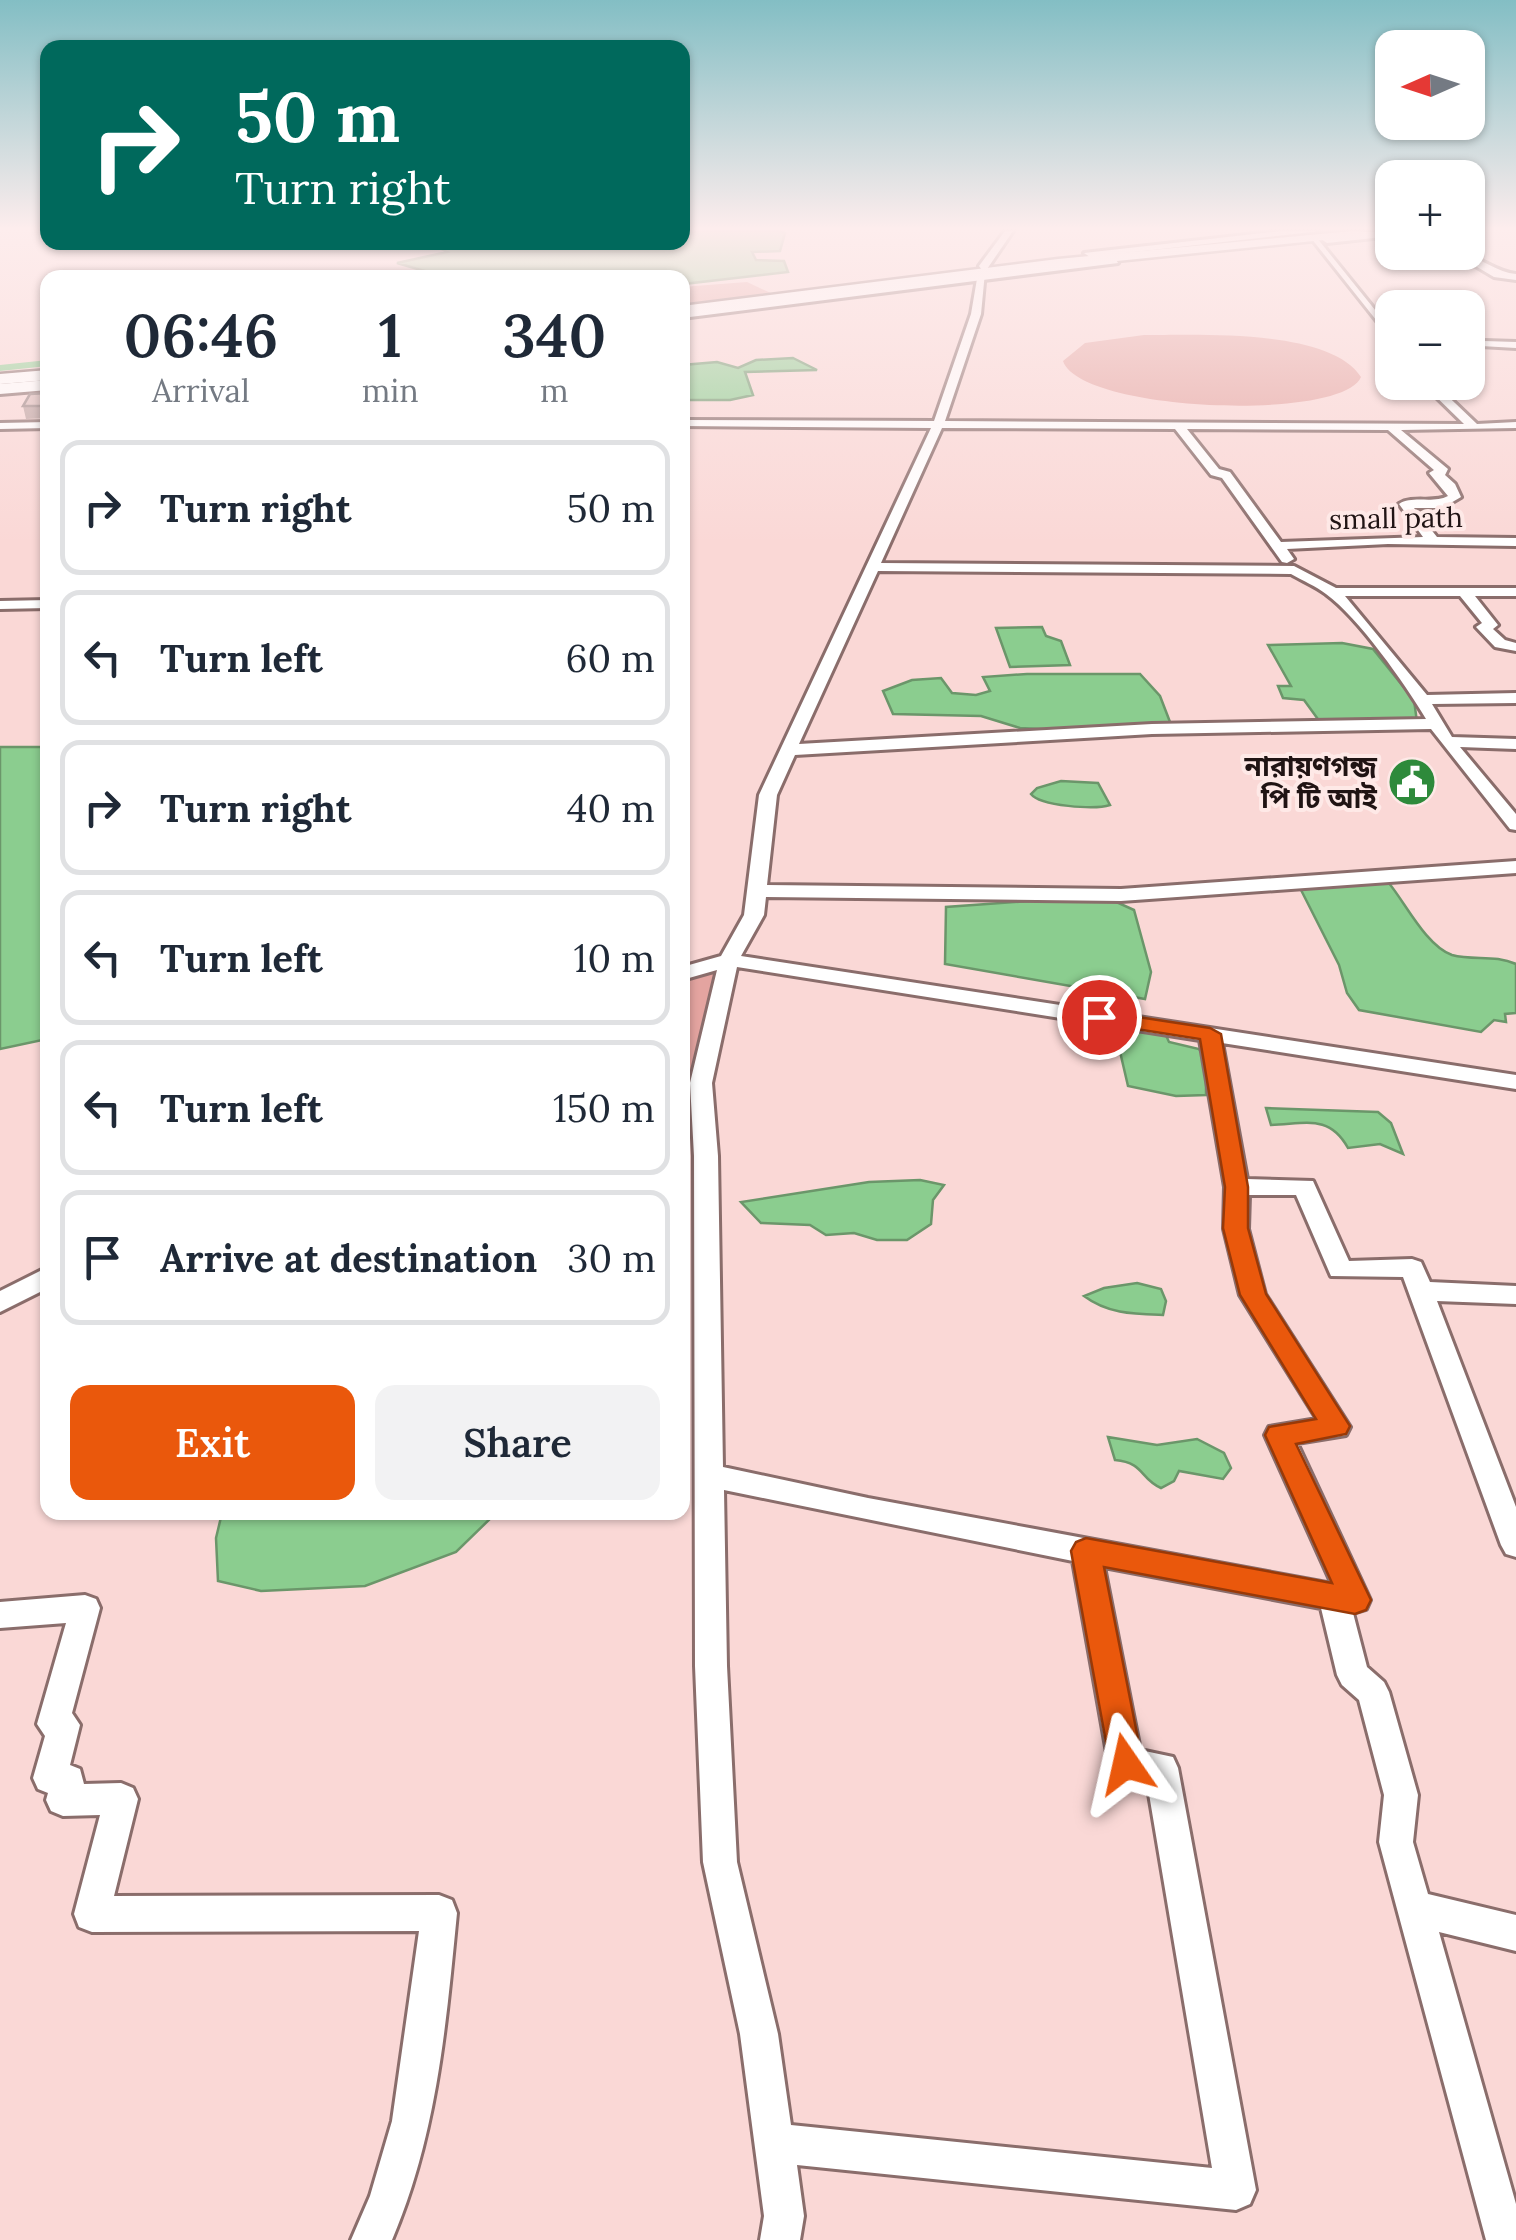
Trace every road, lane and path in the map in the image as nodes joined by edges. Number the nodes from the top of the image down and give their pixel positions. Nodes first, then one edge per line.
1 (969, 336) edge
2 (1485, 344) edge
3 (1516, 344) edge
4 (40, 379) edge
5 (0, 382) edge
6 (1445, 400) edge
7 (690, 423) edge
8 (40, 424) edge
9 (938, 424) junction
10 (0, 426) edge
11 (1178, 426) junction
12 (1516, 426) edge
13 (1391, 427) junction
14 (1474, 428) junction
15 (1433, 541) junction
16 (1516, 542) edge
17 (1278, 546) junction
18 (874, 567) junction
19 (1294, 570) junction
20 (1333, 592) junction
21 (1464, 592) junction
22 (1516, 592) edge
23 (40, 604) edge
24 (0, 605) edge
25 (1516, 647) edge
26 (1516, 698) edge
27 (1422, 700) junction
28 (1437, 724) junction
29 (1448, 742) junction
30 (1516, 744) edge
31 (788, 750) junction
32 (1516, 825) edge
33 (1516, 867) edge
34 (757, 890) junction
35 (729, 960) junction
36 (690, 972) edge
37 (1210, 1034) junction
38 (1516, 1082) edge
39 (1236, 1187) junction
40 (40, 1280) edge
41 (1420, 1292) junction
42 (1516, 1295) edge
43 (0, 1303) edge
44 (710, 1476) junction
45 (1516, 1544) edge
46 (1086, 1551) junction
47 (1334, 1598) junction
48 (0, 1614) edge
49 (1414, 1908) junction
50 (1516, 1933) edge
51 (774, 2142) junction
52 (372, 2240) edge
53 (780, 2240) edge
54 (1506, 2240) edge

1 - 9 street
2 - 3 street
4 - 5 main road
6 - 14 street
7 - 9 street
8 - 10 street
9 - 11 street
9 - 18 street
11 - 13 street
11 - 17 street
12 - 14 street
13 - 14 street
13 - 15 street
15 - 16 street, small path
15 - 17 street, small path
17 - 19 street
18 - 19 street
18 - 31 street
19 - 20 street
20 - 21 street
20 - 27 street
21 - 22 street
21 - 25 street
23 - 24 street
26 - 27 street
27 - 28 street
28 - 29 street
28 - 31 street
29 - 30 street
29 - 32 street
31 - 34 street
33 - 34 street
34 - 35 street
35 - 36 street
35 - 37 street
35 - 44 street
37 - 38 street
37 - 39 street
39 - 41 street
39 - 47 street
40 - 43 street
41 - 42 street
41 - 45 street
44 - 46 street
44 - 51 street
46 - 47 street
46 - 51 street
47 - 49 street
48 - 52 street
49 - 50 street
49 - 54 street
51 - 53 street

